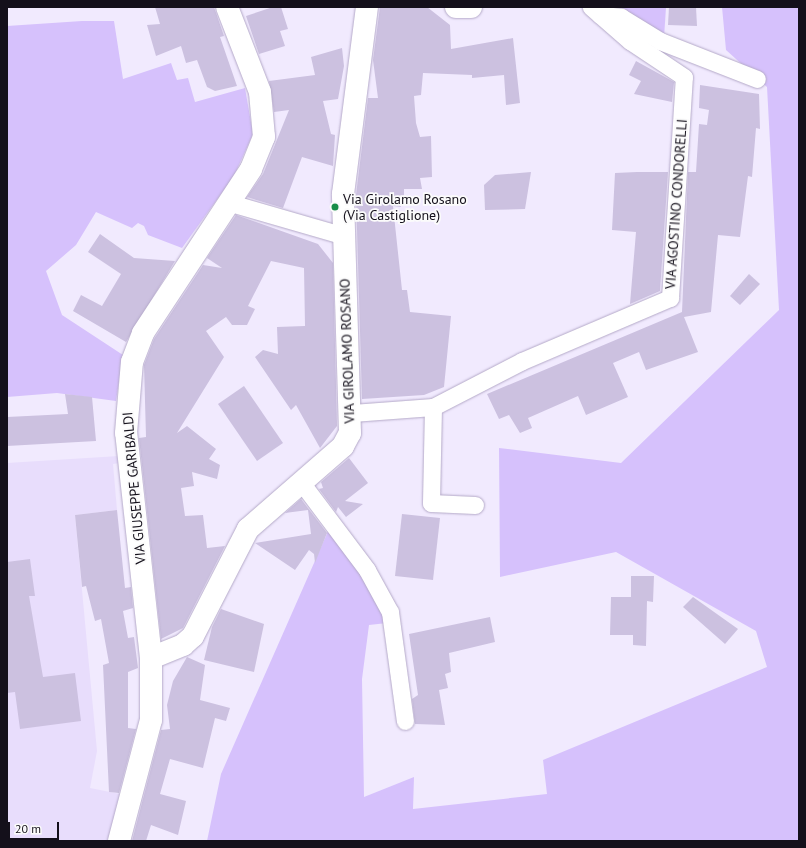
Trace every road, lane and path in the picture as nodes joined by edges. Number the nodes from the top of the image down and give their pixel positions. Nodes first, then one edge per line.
1 (227, 7) edge
2 (366, 7) edge
3 (456, 7) edge
4 (471, 7) edge
5 (596, 11) edge
6 (757, 79) dead end
7 (227, 202) junction
8 (341, 235) junction
9 (433, 407) junction
10 (352, 413) junction
11 (301, 482) junction
12 (474, 505) dead end
13 (151, 658) junction
14 (405, 721) dead end
15 (120, 841) edge

1 - 7 main road, VIA GIUSEPPE GARIBALDI
2 - 8 main road, VIA GIROLAMO ROSANO
3 - 4 main road
5 - 6 street
5 - 9 street, VIA AGOSTINO CONDORELLI
7 - 8 street
7 - 13 main road, VIA GIUSEPPE GARIBALDI
8 - 10 main road, VIA GIROLAMO ROSANO
9 - 10 street, VIA AGOSTINO CONDORELLI
9 - 12 street
10 - 11 main road, VIA GIROLAMO ROSANO
11 - 13 main road, VIA GIROLAMO ROSANO
11 - 14 street
13 - 15 main road, VIA GIUSEPPE GARIBALDI

